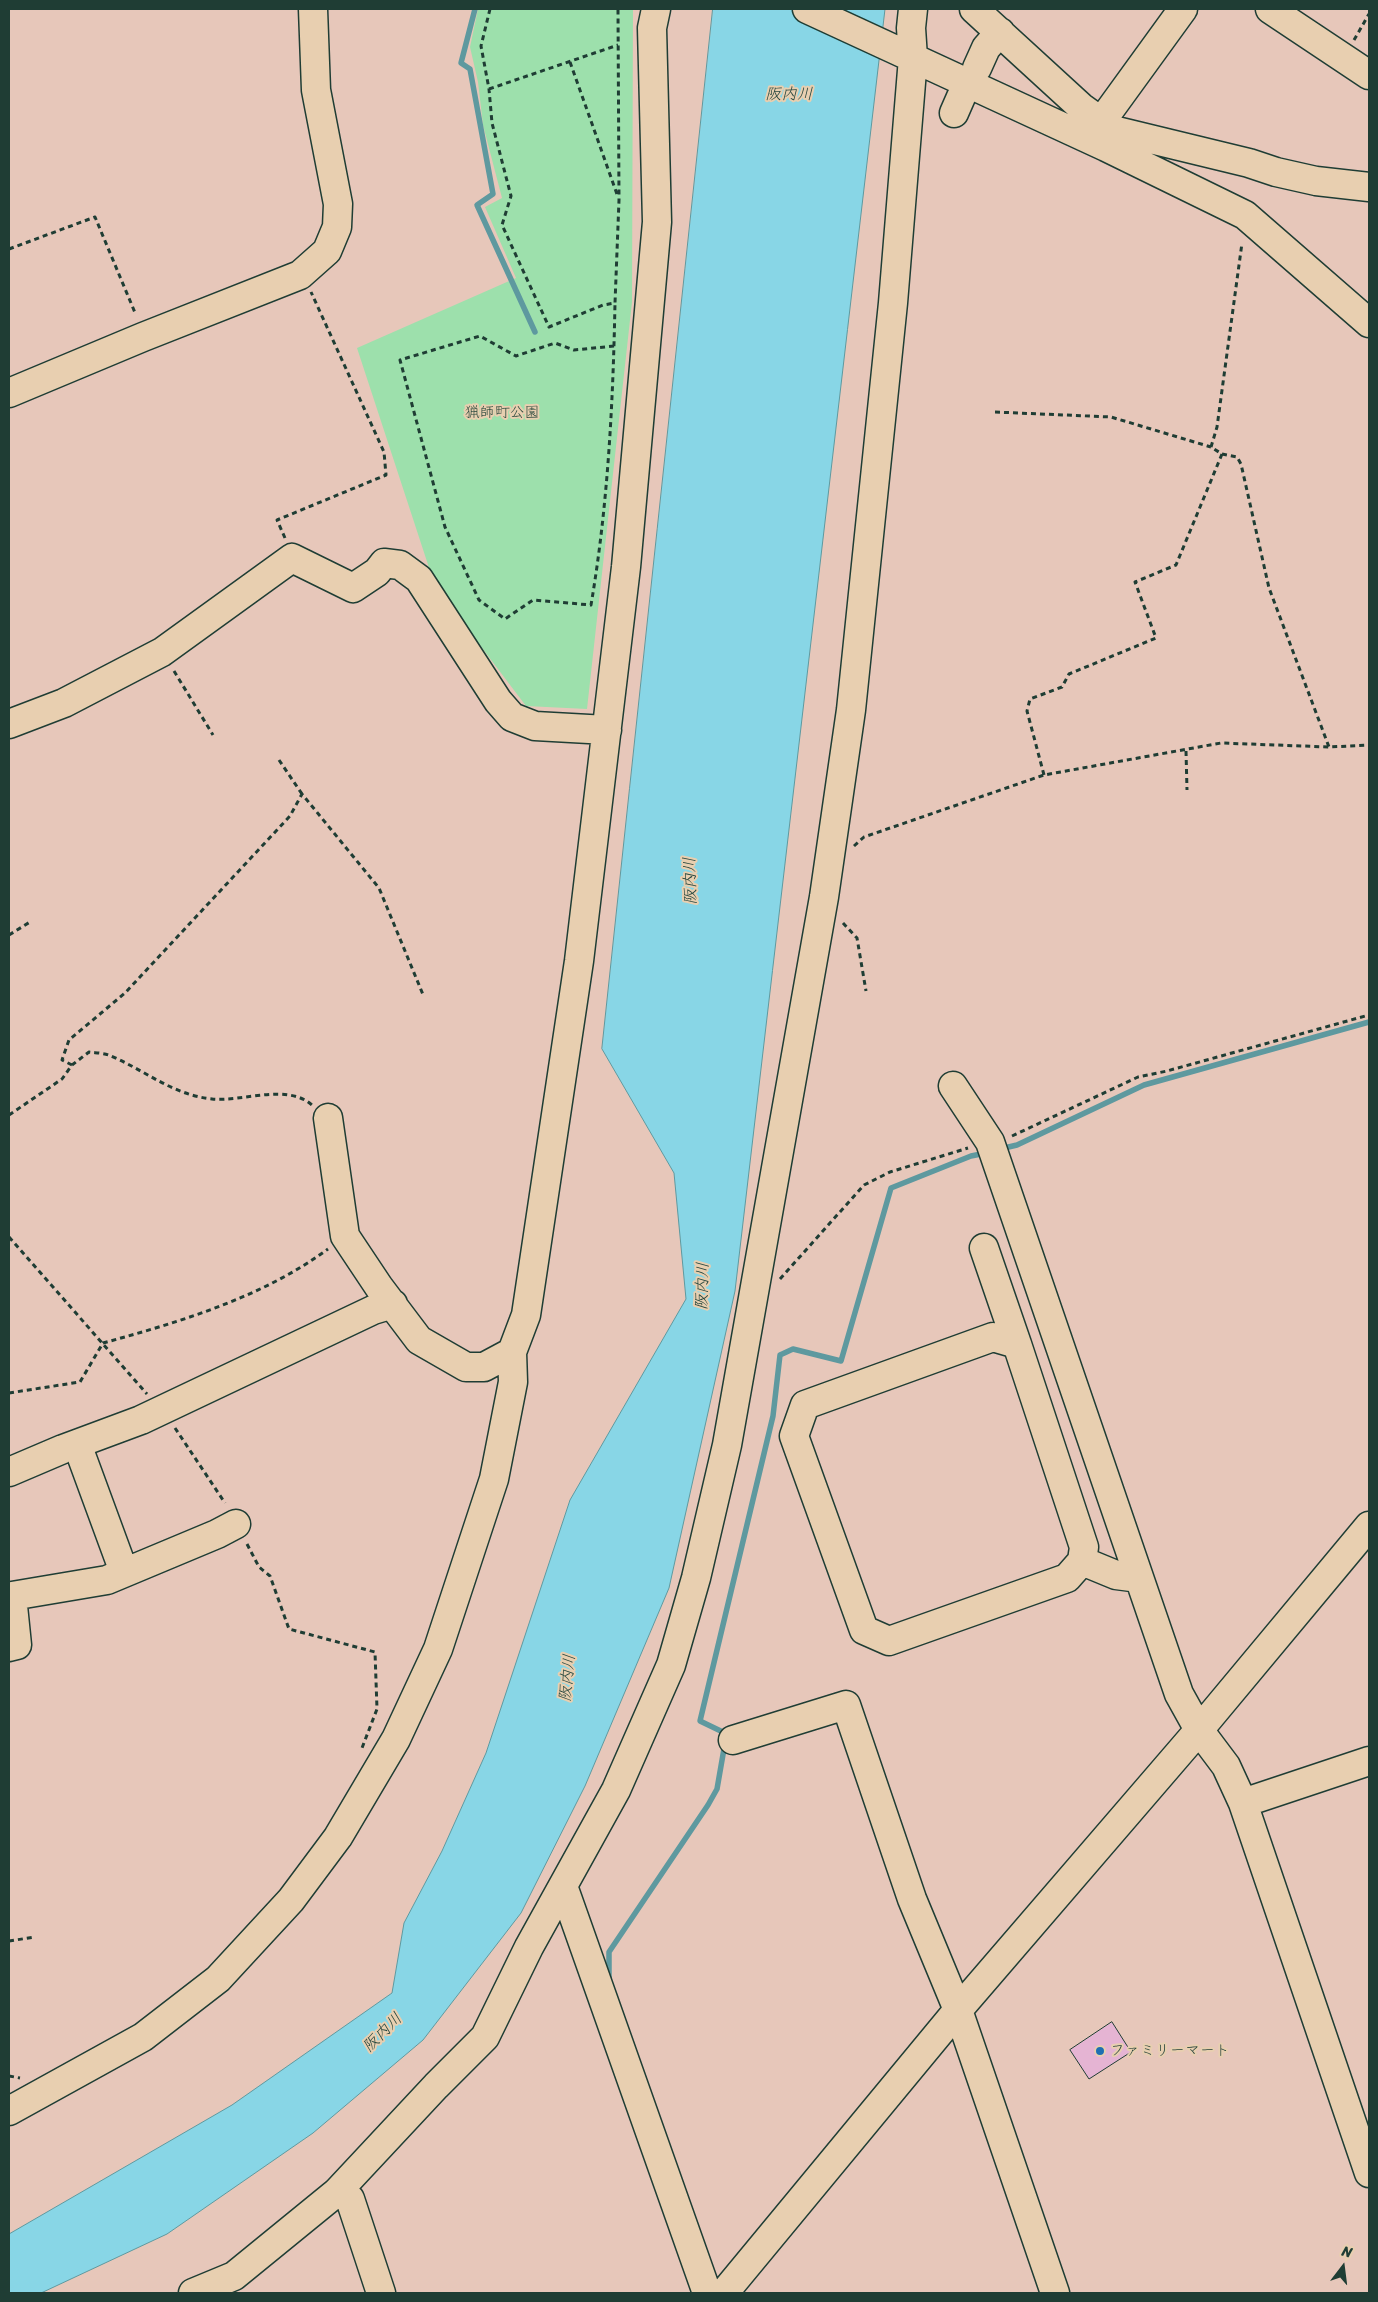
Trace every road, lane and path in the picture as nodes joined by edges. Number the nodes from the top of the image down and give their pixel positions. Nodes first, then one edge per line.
1 (313, 9) edge
2 (490, 9) edge
3 (618, 9) edge
4 (656, 9) edge
5 (807, 9) edge
6 (913, 9) edge
7 (974, 9) edge
8 (1183, 9) edge
9 (1270, 9) edge
10 (1369, 14) edge
11 (1000, 32) junction
12 (618, 45) junction
13 (913, 58) junction
14 (1344, 58) junction
15 (570, 62) junction
16 (977, 68) dead end
17 (1369, 75) edge
18 (489, 90) junction
19 (1107, 133) junction
20 (1369, 187) edge
21 (619, 200) junction
22 (1245, 215) junction
23 (9, 249) edge
24 (300, 275) junction
25 (615, 304) junction
26 (1369, 323) edge
27 (143, 337) junction
28 (614, 346) junction
29 (9, 393) edge
30 (995, 412) dead end
31 (1211, 447) junction
32 (1222, 454) junction
33 (292, 558) junction
34 (162, 652) junction
35 (9, 724) edge
36 (607, 730) junction
37 (214, 735) dead end
38 (1369, 745) edge
39 (1329, 747) junction
40 (1186, 750) junction
41 (280, 760) dead end
42 (1044, 775) junction
43 (1187, 790) dead end
44 (302, 794) junction
45 (852, 848) dead end
46 (824, 897) junction
47 (30, 922) dead end
48 (9, 935) edge
49 (866, 991) dead end
50 (424, 997) dead end
51 (1369, 1015) edge
52 (72, 1065) junction
53 (953, 1086) dead end
54 (9, 1115) edge
55 (328, 1118) joint
56 (990, 1142) junction
57 (345, 1236) junction
58 (984, 1248) dead end
59 (752, 1299) junction
60 (393, 1304) junction
61 (1047, 1310) junction
62 (1013, 1334) junction
63 (512, 1352) junction
64 (9, 1393) edge
65 (77, 1444) junction
66 (9, 1472) edge
67 (236, 1524) dead end
68 (1369, 1526) edge
69 (1082, 1561) junction
70 (124, 1572) junction
71 (1139, 1578) junction
72 (11, 1591) edge
73 (9, 1647) edge
74 (1199, 1730) junction
75 (733, 1740) dead end
76 (1369, 1761) edge
77 (1242, 1803) junction
78 (563, 1886) junction
79 (35, 1937) dead end
80 (9, 1941) edge
81 (958, 2010) junction
82 (9, 2111) edge
83 (1369, 2173) edge
84 (337, 2192) junction
85 (194, 2293) edge
86 (380, 2293) edge
87 (707, 2293) edge
88 (724, 2293) edge
89 (1055, 2293) edge

1 - 24 street
2 - 18 path
3 - 12 path
4 - 36 street
5 - 13 street
6 - 13 street
7 - 11 street
8 - 19 street
9 - 14 street
10 - 14 path
11 - 16 street
11 - 19 street
12 - 15 path
12 - 21 path
13 - 19 street
13 - 46 street
14 - 17 street
15 - 18 path
15 - 21 path
18 - 25 path
19 - 20 street
19 - 22 street
21 - 25 path
22 - 26 street
22 - 31 path
23 - 27 path
24 - 27 street
24 - 33 path
25 - 28 path
27 - 29 street
28 - 28 path
30 - 31 path
31 - 32 path
32 - 39 path
32 - 42 path
33 - 34 street
33 - 36 street
34 - 35 street
34 - 37 path
36 - 63 street
38 - 39 path
39 - 40 path
40 - 42 path
40 - 43 path
41 - 44 path
42 - 45 path
44 - 50 path
44 - 52 path
46 - 49 path
46 - 59 street
47 - 48 path
51 - 56 path
52 - 54 path
52 - 55 path
53 - 56 street
55 - 57 street
56 - 59 path
56 - 61 street
57 - 60 street
57 - 64 path
58 - 62 street
59 - 78 street
60 - 63 street
60 - 65 street
61 - 62 street
61 - 71 street
62 - 69 street
62 - 69 street
63 - 82 street
65 - 66 street
65 - 70 street
67 - 70 street
68 - 74 street
69 - 71 street
70 - 72 street
71 - 74 street
72 - 73 street
74 - 77 street
74 - 81 street
75 - 81 street
76 - 77 street
77 - 83 street
78 - 84 street
78 - 87 street
79 - 80 path
81 - 88 street
81 - 89 street
84 - 85 street
84 - 86 street

